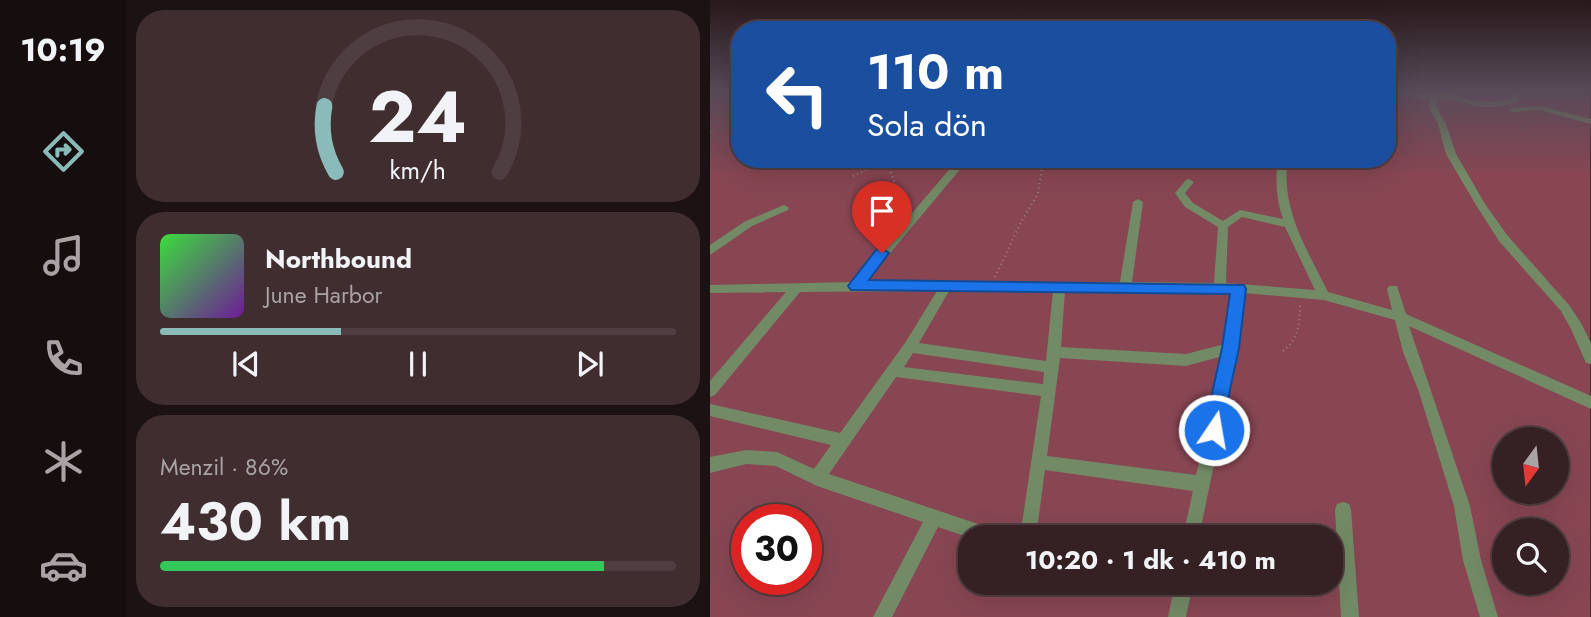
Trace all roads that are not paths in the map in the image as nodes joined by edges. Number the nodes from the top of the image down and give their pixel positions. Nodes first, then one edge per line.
1 (1438, 118) edge
2 (953, 168) edge
3 (1280, 168) edge
4 (1189, 182) dead end
5 (1138, 202) dead end
6 (784, 208) dead end
7 (1289, 224) junction
8 (1223, 226) junction
9 (710, 251) edge
10 (856, 286) junction
11 (946, 286) junction
12 (1059, 286) junction
13 (797, 287) junction
14 (1125, 287) junction
15 (1220, 287) junction
16 (710, 289) edge
17 (1239, 289) junction
18 (1393, 289) dead end
19 (1324, 295) junction
20 (1401, 317) junction
21 (910, 347) junction
22 (1231, 348) junction
23 (1590, 359) edge
24 (1052, 360) junction
25 (892, 371) junction
26 (710, 391) edge
27 (1047, 391) junction
28 (1590, 402) edge
29 (710, 410) edge
30 (844, 440) junction
31 (1039, 461) junction
32 (710, 465) edge
33 (817, 478) junction
34 (1202, 484) junction
35 (1343, 510) dead end
36 (935, 517) junction
37 (958, 525) edge
38 (1030, 525) edge
39 (1193, 525) edge
40 (1182, 595) edge
41 (882, 617) edge
42 (1177, 617) edge
43 (1350, 617) edge
44 (1489, 617) edge

1 - 23 street
2 - 10 street
3 - 7 street
4 - 8 street
5 - 14 street
6 - 9 street
7 - 8 street
7 - 19 street
8 - 15 street
10 - 11 street
10 - 13 street
11 - 12 street
11 - 21 street
12 - 14 street
12 - 24 street
13 - 16 street
13 - 26 street
14 - 15 street
15 - 17 street
17 - 19 street
17 - 22 street
18 - 20 street
19 - 20 street
20 - 28 street
20 - 44 street
21 - 24 street
21 - 25 street
22 - 24 street
22 - 34 street
24 - 27 street
25 - 27 street
25 - 30 street
27 - 31 street
29 - 30 street
30 - 33 street
31 - 34 street
31 - 38 street
32 - 33 street
33 - 36 street
34 - 39 street
35 - 43 street
36 - 37 street
36 - 41 street
40 - 42 street

